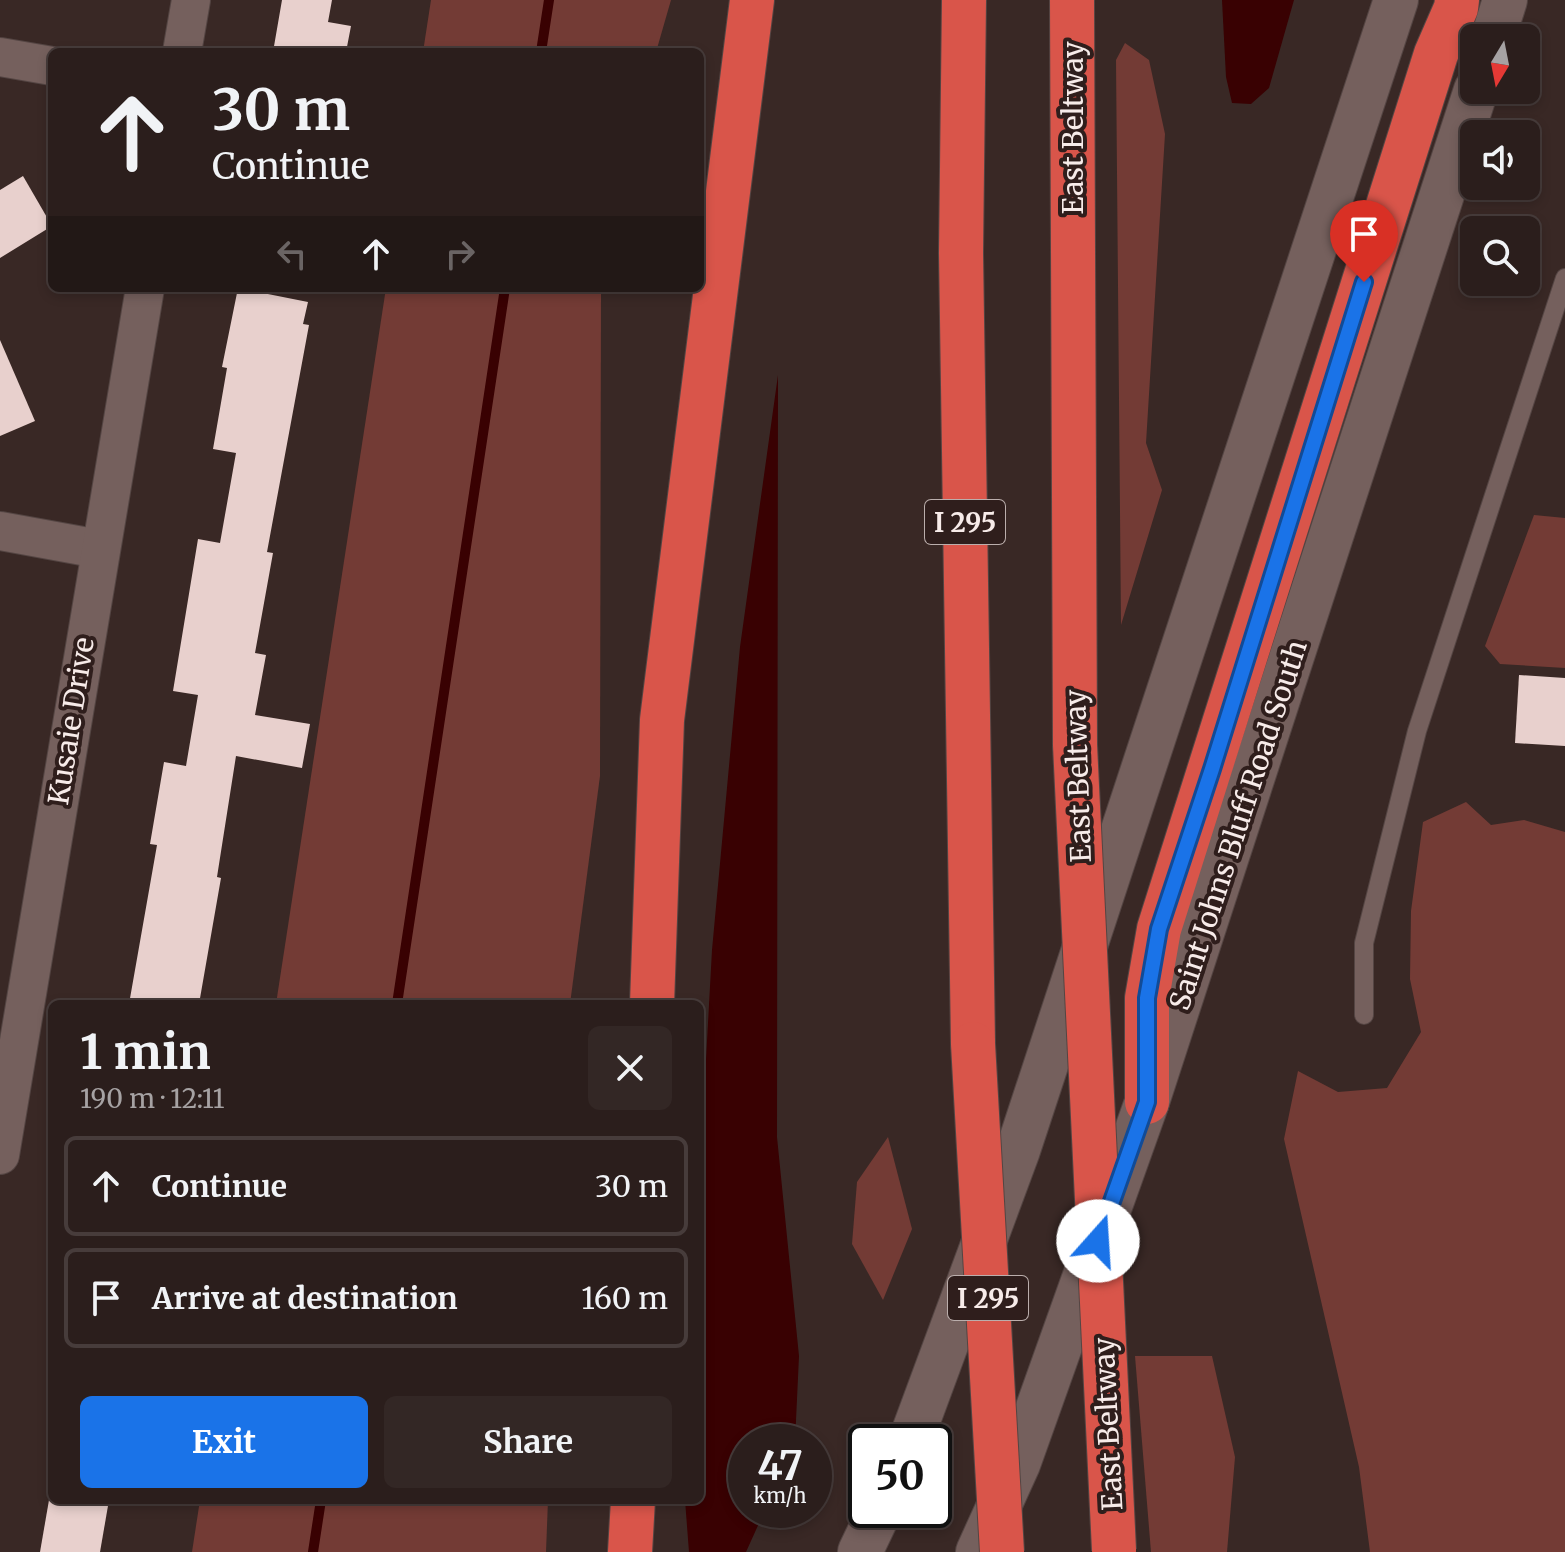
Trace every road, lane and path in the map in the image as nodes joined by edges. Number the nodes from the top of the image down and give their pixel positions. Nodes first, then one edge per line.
1 (191, 0) edge
2 (752, 0) edge
3 (964, 0) edge
4 (1072, 0) edge
5 (1396, 0) edge
6 (1457, 0) edge
7 (1505, 0) edge
8 (1497, 24) edge
9 (183, 48) edge
10 (0, 57) edge
11 (48, 65) edge
12 (1471, 104) edge
13 (1565, 278) edge
14 (144, 292) edge
15 (0, 531) edge
16 (99, 549) junction
17 (13, 987) edge
18 (652, 1000) edge
19 (1364, 1015) dead end
20 (1147, 1102) junction
21 (0, 1155) edge
22 (917, 1424) edge
23 (633, 1504) edge
24 (871, 1528) edge
25 (1114, 1551) edge
26 (630, 1552) edge
27 (860, 1552) edge
28 (978, 1552) edge
29 (1002, 1552) edge

1 - 9 street
2 - 18 highway
3 - 29 highway, I 295, bridge
4 - 25 highway, East Beltway, bridge
5 - 22 main road
6 - 20 highway
7 - 8 main road
10 - 11 street
12 - 20 main road, Saint Johns Bluff Road South
13 - 19 lane
14 - 16 street, Kusaie Drive
15 - 16 street
16 - 17 street, Kusaie Drive
17 - 21 street, Kusaie Drive
20 - 28 main road, Saint Johns Bluff Road South
23 - 26 highway
24 - 27 main road

